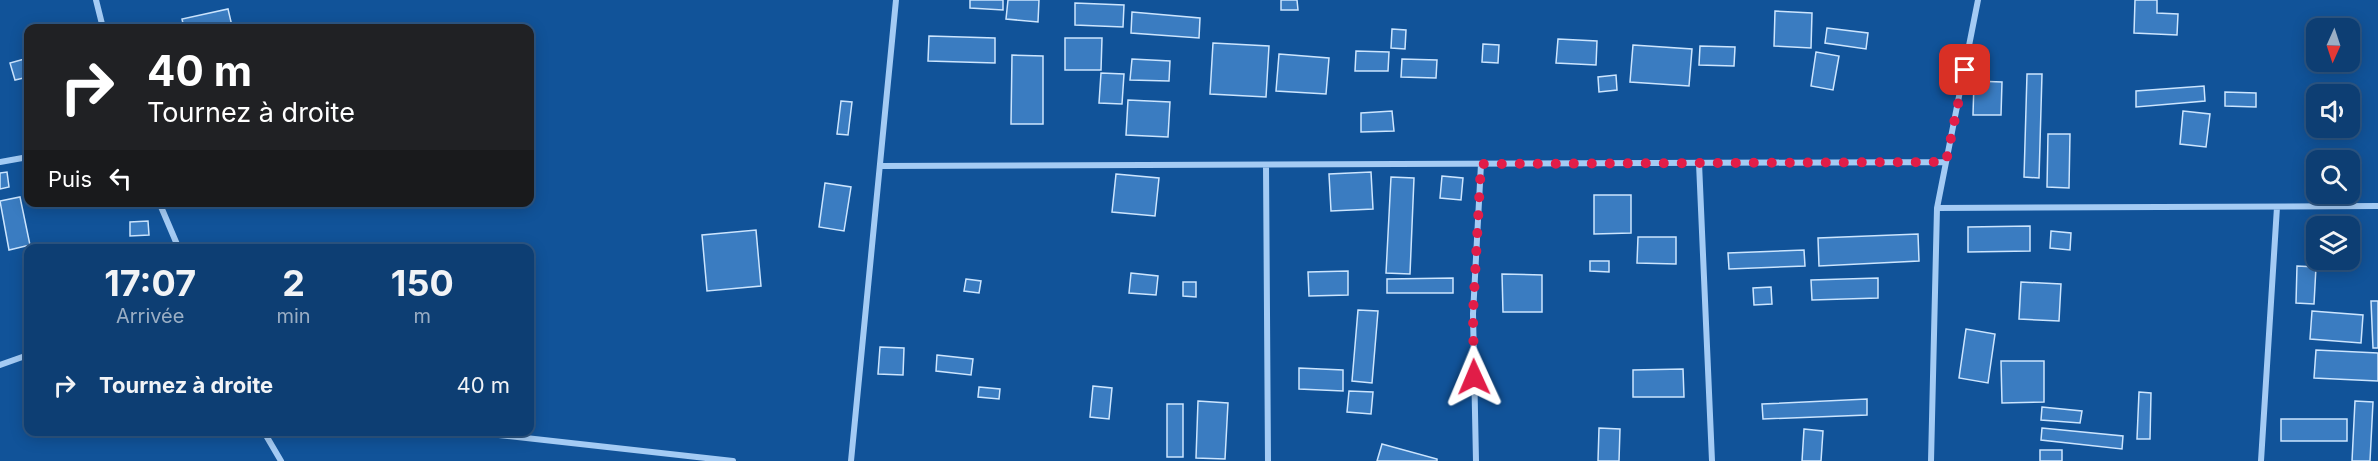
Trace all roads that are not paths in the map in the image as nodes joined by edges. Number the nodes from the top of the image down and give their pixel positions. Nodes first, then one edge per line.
1 (96, 0) edge
2 (896, 0) edge
3 (1978, 0) edge
4 (102, 24) edge
5 (24, 158) edge
6 (0, 162) edge
7 (1946, 162) junction
8 (1699, 163) junction
9 (1481, 164) junction
10 (1266, 165) junction
11 (880, 166) junction
12 (2378, 206) edge
13 (161, 207) edge
14 (2277, 207) junction
15 (1937, 208) junction
16 (177, 244) edge
17 (24, 356) edge
18 (0, 365) edge
19 (266, 436) edge
20 (507, 436) edge
21 (281, 461) edge
22 (733, 461) edge
23 (851, 461) edge
24 (1268, 461) edge
25 (1476, 461) edge
26 (1712, 461) edge
27 (1931, 461) edge
28 (2261, 461) edge

1 - 4 street
2 - 11 street
3 - 7 street
5 - 6 street
7 - 8 street
7 - 15 street
8 - 9 street
8 - 26 street
9 - 10 street
9 - 25 street
10 - 11 street
10 - 24 street
11 - 23 street
12 - 14 street
13 - 16 street
14 - 15 street
14 - 28 street
15 - 27 street
17 - 18 street
19 - 21 street
20 - 22 street

